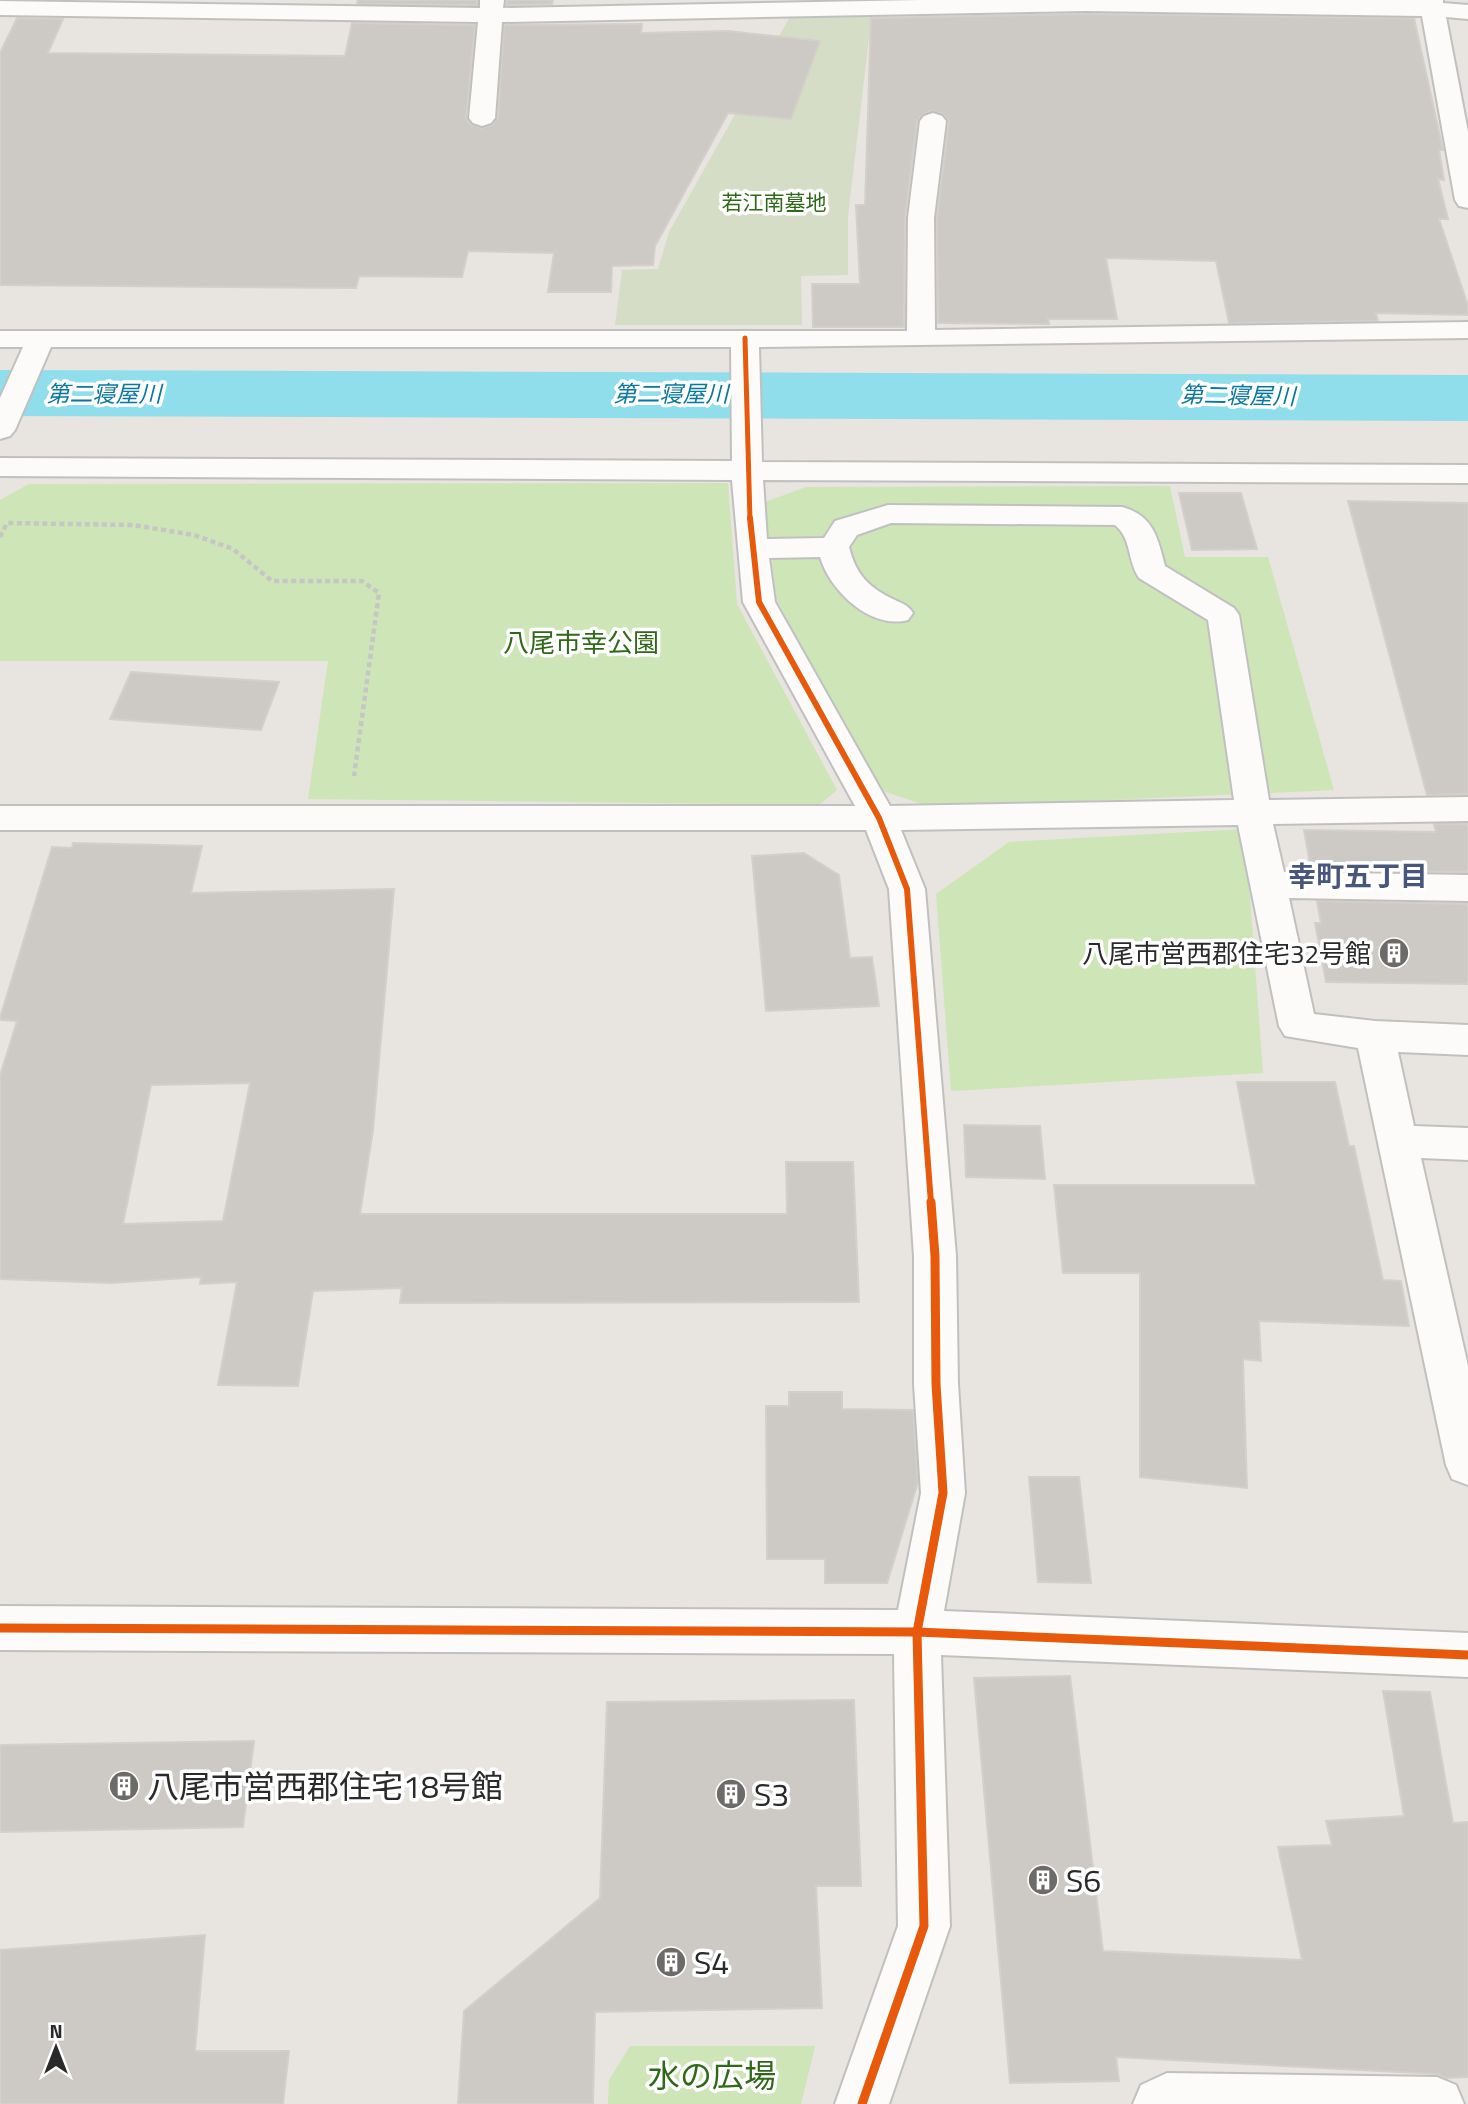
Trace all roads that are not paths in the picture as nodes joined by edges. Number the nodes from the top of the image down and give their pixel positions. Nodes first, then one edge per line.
1 (1142, 2) edge
2 (875, 4) edge
3 (1432, 4) edge
4 (491, 7) edge
5 (0, 8) edge
6 (1468, 12) edge
7 (481, 118) dead end
8 (933, 121) dead end
9 (1468, 200) edge
10 (1468, 330) edge
11 (745, 338) junction
12 (921, 338) junction
13 (0, 339) edge
14 (41, 339) junction
15 (0, 430) edge
16 (0, 467) edge
17 (747, 470) junction
18 (1468, 474) edge
19 (833, 547) junction
20 (752, 549) junction
21 (897, 613) dead end
22 (1468, 808) edge
23 (1252, 811) junction
24 (0, 818) edge
25 (879, 818) junction
26 (1268, 885) junction
27 (1468, 888) edge
28 (1375, 1037) junction
29 (1468, 1040) edge
30 (1397, 1141) junction
31 (1468, 1144) edge
32 (1464, 1424) edge
33 (1468, 1465) edge
34 (0, 1628) edge
35 (918, 1632) junction
36 (1468, 1655) edge
37 (862, 2104) edge
38 (1160, 2104) edge
39 (1437, 2104) edge

1 - 2 street
1 - 3 street
2 - 4 street
3 - 6 street
3 - 9 street
4 - 5 street
4 - 7 street
8 - 12 street
10 - 12 street
11 - 12 street
11 - 14 street
11 - 17 street
13 - 14 street
14 - 15 street
16 - 17 street
17 - 18 street
17 - 20 street
19 - 20 street
19 - 21 street
19 - 23 street
20 - 25 street
22 - 23 street
23 - 25 street
23 - 26 street
24 - 25 street
25 - 35 street
26 - 27 street
26 - 28 street
28 - 29 street
28 - 30 street
30 - 31 street
30 - 32 street
32 - 33 street
34 - 35 street
35 - 36 street
35 - 37 street
38 - 39 street

